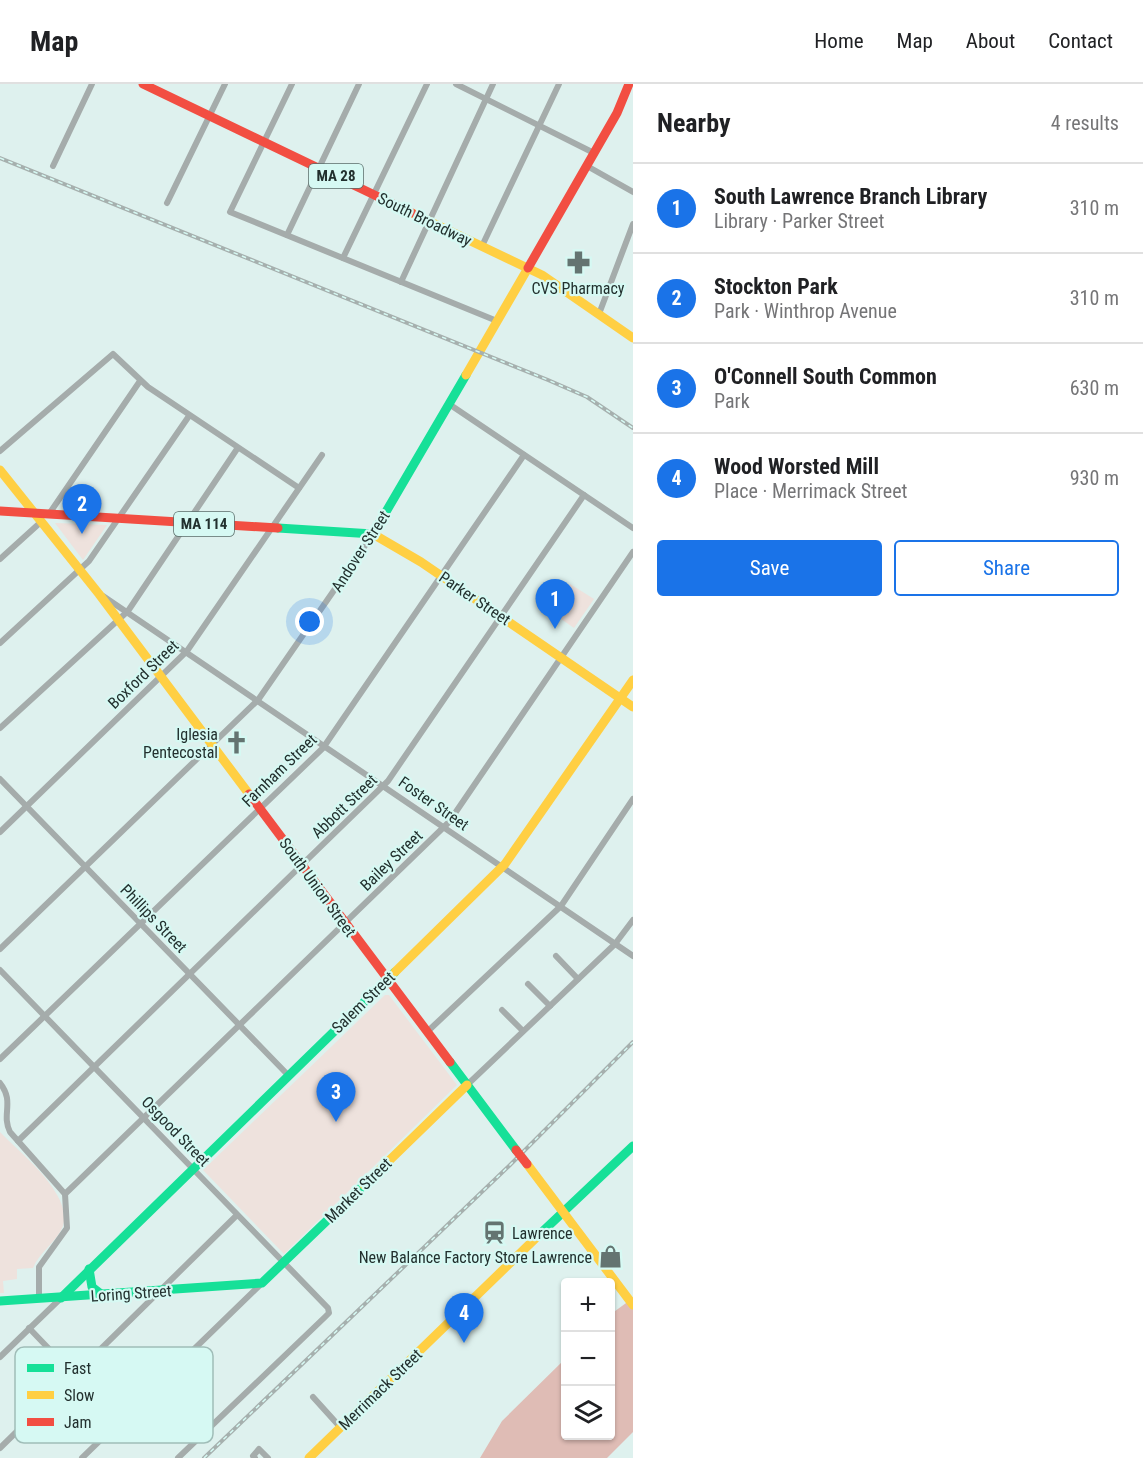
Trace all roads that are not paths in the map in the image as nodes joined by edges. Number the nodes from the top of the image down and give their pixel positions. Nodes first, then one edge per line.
1 (92, 84) edge
2 (143, 84) edge
3 (225, 84) edge
4 (292, 84) edge
5 (359, 84) edge
6 (427, 84) edge
7 (456, 84) edge
8 (493, 84) edge
9 (559, 84) edge
10 (629, 84) edge
11 (157, 87) edge
12 (486, 99) junction
13 (209, 116) junction
14 (540, 125) junction
15 (264, 142) junction
16 (594, 153) junction
17 (53, 166) dead end
18 (587, 166) junction
19 (319, 168) junction
20 (633, 192) edge
21 (374, 194) junction
22 (167, 203) dead end
23 (429, 221) junction
24 (633, 224) edge
25 (286, 235) junction
26 (482, 246) junction
27 (343, 258) junction
28 (528, 268) junction
29 (401, 282) junction
30 (599, 314) junction
31 (497, 321) junction
32 (633, 338) edge
33 (140, 381) junction
34 (449, 404) junction
35 (189, 416) junction
36 (237, 448) junction
37 (0, 452) edge
38 (322, 454) dead end
39 (524, 455) junction
40 (0, 470) edge
41 (299, 488) junction
42 (584, 495) junction
43 (0, 511) edge
44 (49, 514) junction
45 (39, 517) junction
46 (120, 518) junction
47 (187, 523) junction
48 (633, 528) edge
49 (271, 529) junction
50 (373, 534) junction
51 (633, 552) edge
52 (0, 559) edge
53 (80, 570) junction
54 (442, 576) junction
55 (99, 594) junction
56 (128, 611) junction
57 (501, 616) junction
58 (117, 619) junction
59 (0, 643) edge
60 (187, 651) junction
61 (561, 657) junction
62 (159, 678) junction
63 (633, 680) edge
64 (620, 698) junction
65 (258, 699) junction
66 (633, 707) edge
67 (0, 728) edge
68 (211, 746) junction
69 (325, 746) junction
70 (0, 779) edge
71 (384, 785) junction
72 (633, 799) edge
73 (26, 806) junction
74 (260, 808) junction
75 (444, 827) junction
76 (0, 832) edge
77 (301, 866) junction
78 (503, 866) junction
79 (85, 867) junction
80 (561, 906) junction
81 (633, 920) edge
82 (141, 923) junction
83 (344, 924) junction
84 (615, 944) junction
85 (0, 950) edge
86 (556, 956) dead end
87 (633, 956) edge
88 (0, 970) edge
89 (190, 974) junction
90 (387, 979) junction
91 (578, 979) junction
92 (528, 984) dead end
93 (550, 1006) junction
94 (502, 1010) dead end
95 (44, 1015) junction
96 (239, 1025) junction
97 (523, 1031) junction
98 (427, 1032) junction
99 (0, 1059) edge
100 (94, 1067) junction
101 (288, 1075) junction
102 (0, 1083) edge
103 (467, 1085) junction
104 (143, 1117) junction
105 (18, 1141) junction
106 (633, 1146) edge
107 (192, 1168) junction
108 (65, 1194) junction
109 (563, 1213) junction
110 (237, 1215) junction
111 (283, 1263) junction
112 (90, 1269) junction
113 (262, 1283) junction
114 (161, 1290) junction
115 (102, 1294) junction
116 (39, 1298) junction
117 (61, 1298) junction
118 (0, 1301) edge
119 (633, 1305) edge
120 (29, 1328) junction
121 (46, 1347) edge
122 (104, 1347) edge
123 (196, 1347) edge
124 (0, 1357) edge
125 (313, 1397) dead end
126 (213, 1425) edge
127 (340, 1428) junction
128 (15, 1434) edge
129 (97, 1443) edge
130 (194, 1443) edge
131 (0, 1448) edge
132 (82, 1458) edge
133 (178, 1458) edge
134 (255, 1458) edge
135 (268, 1458) edge
136 (309, 1458) edge

1 - 17 street
2 - 11 main road, South Broadway / MA 28
3 - 13 street
4 - 15 street
5 - 19 street
6 - 21 street
7 - 12 street
8 - 12 street
9 - 14 street
10 - 16 main road, Andover Street
11 - 13 main road, South Broadway / MA 28
12 - 14 street
12 - 23 street
13 - 15 main road, South Broadway / MA 28
13 - 22 street
14 - 16 street
14 - 26 street
15 - 19 main road, South Broadway / MA 28
15 - 25 street
16 - 18 main road, Andover Street
18 - 20 street
18 - 28 main road, Andover Street
19 - 21 main road, South Broadway / MA 28
19 - 25 street
21 - 23 main road, South Broadway / MA 28
21 - 27 street
23 - 26 main road, South Broadway / MA 28
23 - 29 street
24 - 30 street
25 - 27 street
26 - 28 main road, South Broadway / MA 28
27 - 29 street
28 - 30 main road, South Broadway / MA 28
28 - 31 main road, Andover Street
29 - 31 street
30 - 32 main road, South Broadway / MA 28
31 - 34 main road, Andover Street
33 - 35 street
33 - 37 street
33 - 44 street
34 - 39 street
34 - 50 main road, Andover Street
35 - 36 street
35 - 46 street
36 - 41 street
36 - 47 street
38 - 41 street, Boxford Street
39 - 42 street
39 - 54 street, Farnham Street
40 - 45 main road, South Union Street
41 - 49 street, Boxford Street
42 - 48 street
42 - 57 street, Abbott Street
43 - 45 main road, MA 114
44 - 45 main road, MA 114
44 - 46 main road, MA 114
45 - 52 street
45 - 53 main road, South Union Street
46 - 47 main road, MA 114
46 - 53 street
47 - 49 main road, MA 114
47 - 56 street
49 - 50 main road, MA 114
49 - 60 street, Boxford Street
50 - 54 main road, Parker Street / MA 114
50 - 65 street, Andover Street
51 - 61 street, Bailey Street
53 - 55 main road, South Union Street
53 - 59 street
54 - 57 main road, Parker Street / MA 114
54 - 69 street, Farnham Street
55 - 56 street, Foster Street
55 - 58 main road, South Union Street
56 - 58 street
56 - 60 street, Foster Street
57 - 61 main road, Parker Street / MA 114
57 - 71 street, Abbott Street
58 - 62 main road, South Union Street
58 - 67 street
60 - 62 street, Boxford Street
60 - 65 street, Foster Street
61 - 64 main road, Parker Street / MA 114
61 - 75 street, Bailey Street
62 - 68 main road, South Union Street
62 - 73 street, Boxford Street
63 - 64 main road, Salem Street
64 - 66 main road, Parker Street / MA 114
64 - 78 main road, Salem Street
65 - 68 street, Andover Street
65 - 69 street, Foster Street
68 - 74 main road, South Union Street
68 - 79 street, Andover Street
69 - 71 street, Foster Street
69 - 74 street, Farnham Street
70 - 73 street, Phillips Street
71 - 75 street, Foster Street
71 - 77 street, Abbott Street
72 - 80 street
73 - 76 street, Boxford Street
73 - 79 street, Phillips Street
74 - 77 main road, South Union Street
74 - 82 street, Farnham Street
75 - 78 street, Foster Street
75 - 83 street, Bailey Street
77 - 83 main road, South Union Street
77 - 89 street, Abbott Street
78 - 80 street, Foster Street
78 - 90 main road, Salem Street
79 - 82 street, Phillips Street
79 - 85 street, Andover Street
80 - 84 street, Foster Street
80 - 98 street
81 - 84 street, Market Street
82 - 89 street, Phillips Street
82 - 95 street, Farnham Street
83 - 90 main road, South Union Street
83 - 96 street, Bailey Street
84 - 87 street, Foster Street
84 - 91 street, Market Street
86 - 91 street
88 - 95 street, Osgood Street
89 - 96 street, Phillips Street
89 - 100 street, Abbott Street
90 - 98 main road, South Union Street
90 - 101 main road, Salem Street
91 - 93 street, Market Street
92 - 93 street
93 - 97 street, Market Street
94 - 97 street
95 - 99 street, Farnham Street
95 - 100 street, Osgood Street
96 - 101 street, Phillips Street
96 - 104 street, Bailey Street
97 - 103 street, Market Street
98 - 103 main road, South Union Street
100 - 104 street, Osgood Street
100 - 105 street, Abbott Street
101 - 107 main road, Salem Street
102 - 105 street
103 - 109 main road, South Union Street, bridge
103 - 111 main road, Market Street
104 - 107 street, Osgood Street
104 - 108 street, Bailey Street
105 - 108 street
106 - 109 main road, Merrimack Street
107 - 110 street, Osgood Street
107 - 112 main road, Salem Street
108 - 116 street
109 - 119 main road, South Union Street
109 - 127 main road, Merrimack Street
110 - 111 street, Osgood Street
110 - 114 street
111 - 113 main road, Market Street
111 - 126 street, Osgood Street
112 - 115 main road
112 - 117 main road, Salem Street
113 - 114 main road, Loring Street
113 - 123 street, Market Street
114 - 115 main road, Loring Street
114 - 122 street
115 - 117 main road, Loring Street
116 - 117 main road, Loring Street
116 - 118 main road, Loring Street
117 - 120 street
120 - 121 street
120 - 124 street
125 - 127 street
127 - 136 main road, Merrimack Street
128 - 131 street
129 - 132 street, Market Street
130 - 133 street
134 - 135 street

